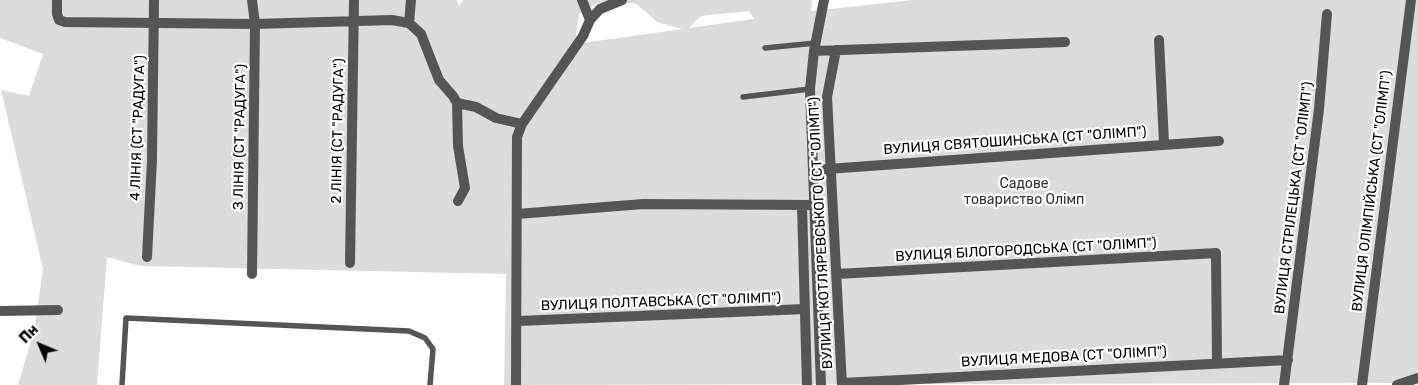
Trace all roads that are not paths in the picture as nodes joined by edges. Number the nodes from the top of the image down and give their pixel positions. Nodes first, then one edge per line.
1 (57, 0) edge
2 (154, 0) edge
3 (252, 0) edge
4 (354, 0) edge
5 (411, 0) edge
6 (582, 0) edge
7 (622, 0) edge
8 (824, 0) edge
9 (1411, 0) edge
10 (1327, 14) dead end
11 (590, 20) junction
12 (353, 23) junction
13 (409, 23) junction
14 (155, 24) junction
15 (255, 24) junction
16 (1159, 40) dead end
17 (1065, 42) dead end
18 (815, 47) junction
19 (765, 48) dead end
20 (836, 50) junction
21 (810, 89) junction
22 (743, 97) dead end
23 (456, 103) junction
24 (522, 124) junction
25 (1219, 141) dead end
26 (1164, 143) junction
27 (829, 169) junction
28 (813, 170) junction
29 (458, 201) dead end
30 (802, 205) junction
31 (815, 205) junction
32 (517, 214) junction
33 (147, 257) dead end
34 (350, 263) dead end
35 (252, 274) dead end
36 (837, 274) junction
37 (805, 309) junction
38 (58, 310) dead end
39 (0, 312) edge
40 (518, 321) junction
41 (1288, 360) junction
42 (1217, 362) junction
43 (1418, 378) edge
44 (842, 384) edge
45 (122, 385) edge
46 (430, 385) edge
47 (516, 385) edge
48 (807, 385) edge
49 (821, 385) edge
50 (1284, 385) edge
51 (1362, 385) edge
52 (1397, 385) edge

1 - 14 street
2 - 14 street, 4 ЛІНІЯ (СТ "РАДУГА")
3 - 15 street, З ЛІНІЯ (СТ "РАДУГА")
4 - 12 street, 2 ЛІНІЯ (СТ "РАДУГА")
5 - 13 street
6 - 11 street
7 - 11 street
8 - 18 street
9 - 51 street, ВУЛИЦЯ ОЛІМПІЙСЬКА (СТ "ОЛІМП")
10 - 41 street, ВУЛИЦЯ СТРІЛЕЦЬКА (СТ "ОЛІМП")
11 - 24 street
12 - 13 street
12 - 15 street
12 - 34 street, 2 ЛІНІЯ (СТ "РАДУГА")
13 - 23 street
14 - 15 street
14 - 33 street, 4 ЛІНІЯ (СТ "РАДУГА")
15 - 35 street, З ЛІНІЯ (СТ "РАДУГА")
16 - 26 street
17 - 20 street
18 - 19 lane
18 - 20 street
18 - 21 street
20 - 27 street, ВУЛИЦЯ КОТЛЯРЕВСЬКОГО (СТ "ОЛІМП")
21 - 22 lane
21 - 28 street
23 - 24 street
23 - 29 street
24 - 32 street
25 - 26 street, ВУЛИЦЯ СВЯТОШИНСЬКА (СТ "ОЛІМП")
26 - 27 street, ВУЛИЦЯ СВЯТОШИНСЬКА (СТ "ОЛІМП")
27 - 28 street, ВУЛИЦЯ СВЯТОШИНСЬКА (СТ "ОЛІМП")
27 - 36 street, ВУЛИЦЯ КОТЛЯРЕВСЬКОГО (СТ "ОЛІМП")
28 - 31 street
30 - 31 street
30 - 32 street
30 - 37 street, ВУЛИЦЯ КОТЛЯРЕВСЬКОГО (СТ "ОЛІМП")
31 - 49 street
32 - 40 street
36 - 42 street, ВУЛИЦЯ БІЛОГОРОДСЬКА (СТ "ОЛІМП")
36 - 44 street, ВУЛИЦЯ КОТЛЯРЕВСЬКОГО (СТ "ОЛІМП")
37 - 40 street, ВУЛИЦЯ ПОЛТАВСЬКА (СТ "ОЛІМП")
37 - 48 street, ВУЛИЦЯ КОТЛЯРЕВСЬКОГО (СТ "ОЛІМП")
38 - 39 street
40 - 47 street
41 - 42 street, ВУЛИЦЯ МЕДОВА (СТ "ОЛІМП")
41 - 50 street, ВУЛИЦЯ СТРІЛЕЦЬКА (СТ "ОЛІМП")
42 - 44 street, ВУЛИЦЯ МЕДОВА (СТ "ОЛІМП")
43 - 52 street
45 - 46 lane

